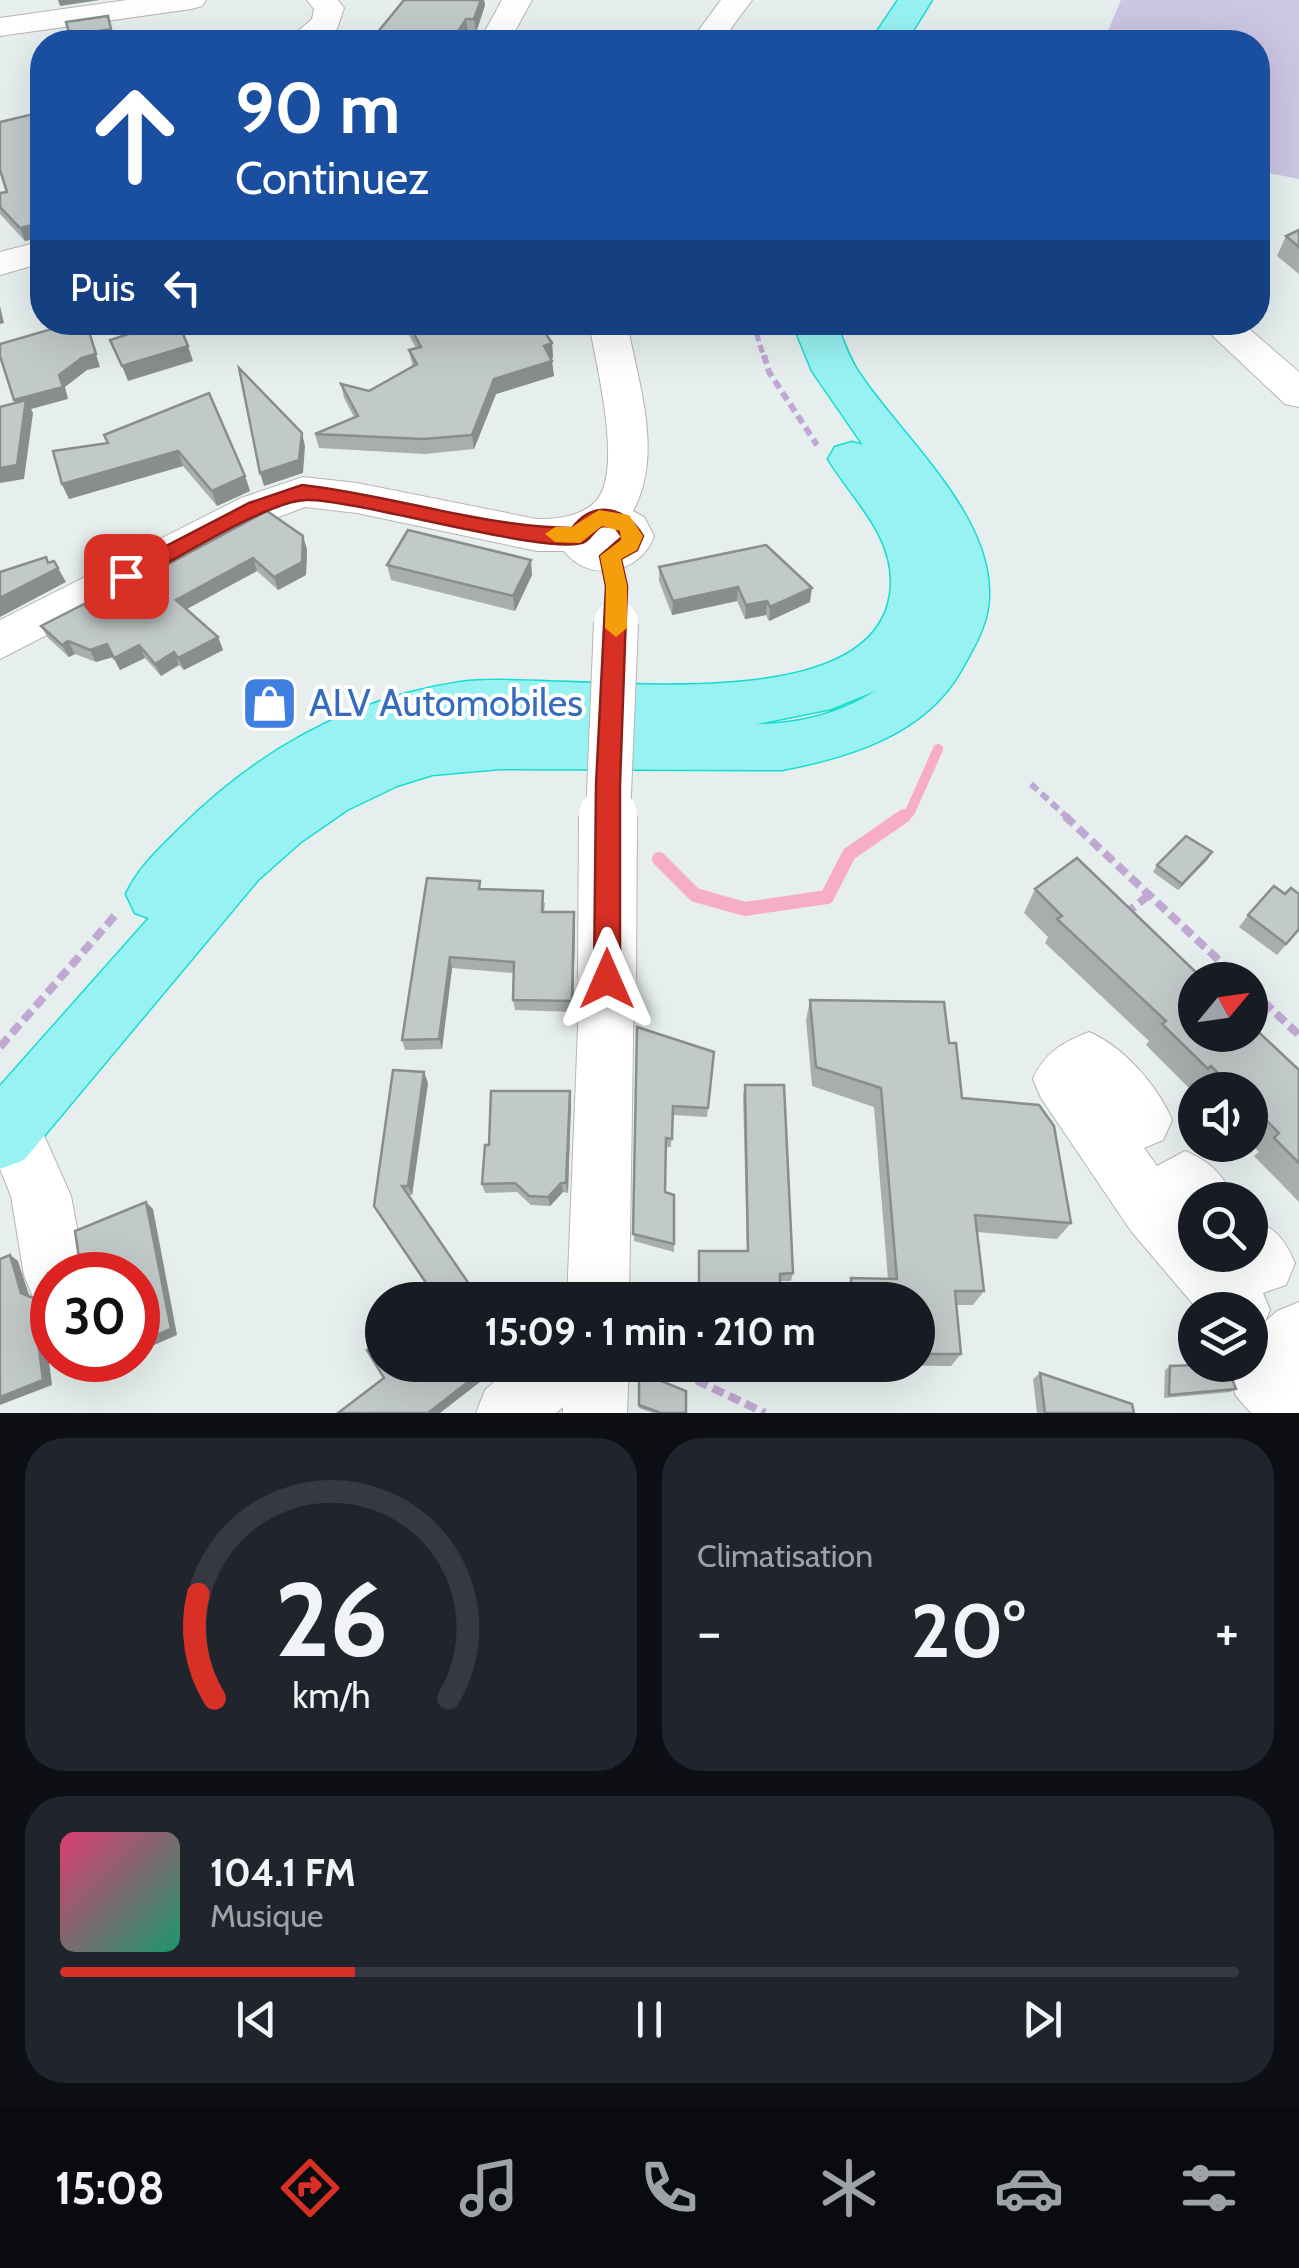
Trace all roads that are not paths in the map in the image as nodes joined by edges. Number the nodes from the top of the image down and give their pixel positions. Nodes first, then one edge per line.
1 (191, 0) edge
2 (322, 0) edge
3 (516, 0) edge
4 (737, 0) edge
5 (915, 0) edge
6 (948, 0) edge
7 (0, 27) edge
8 (316, 30) edge
9 (500, 30) edge
10 (714, 30) edge
11 (896, 30) edge
12 (929, 30) edge
13 (30, 255) edge
14 (0, 264) edge
15 (610, 335) edge
16 (780, 335) edge
17 (820, 335) edge
18 (1232, 335) edge
19 (1299, 394) edge
20 (600, 536) junction
21 (0, 640) edge
22 (3, 1113) edge
23 (1143, 1120) dead end
24 (1178, 1205) edge
25 (51, 1252) edge
26 (1230, 1272) edge
27 (599, 1282) edge
28 (1246, 1292) edge
29 (543, 1382) edge
30 (596, 1382) edge
31 (508, 1413) edge
32 (596, 1413) edge

1 - 7 street
2 - 8 street
3 - 9 street
4 - 10 street
5 - 11 highway
6 - 12 highway
13 - 14 street
15 - 20 street
16 - 22 highway
17 - 22 highway
18 - 19 street
20 - 21 street
20 - 27 street, bridge
22 - 25 street
23 - 24 street
26 - 28 street
29 - 31 street
30 - 32 street

